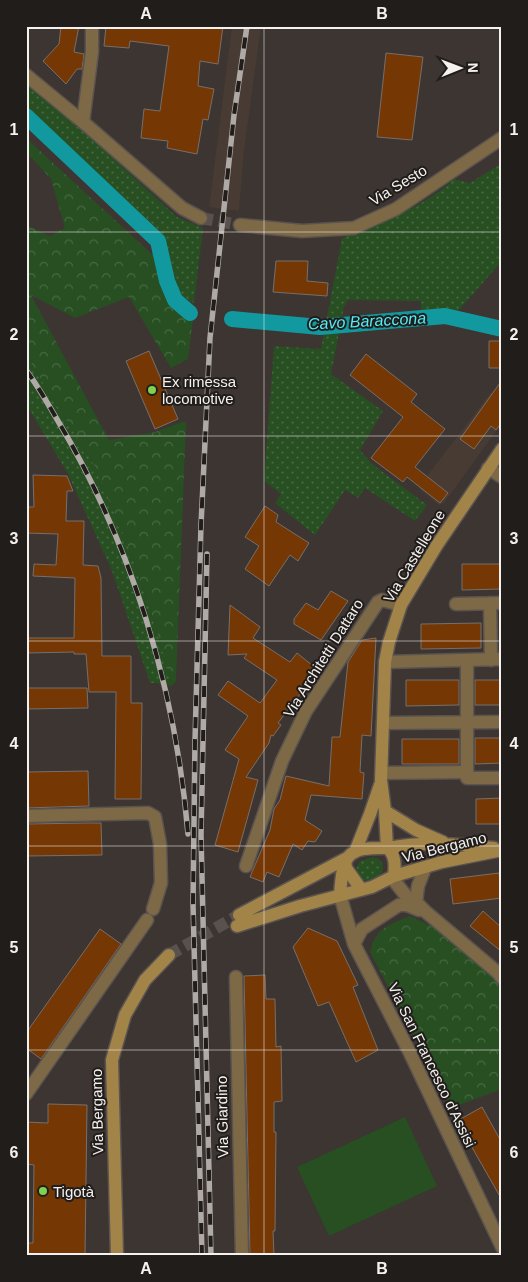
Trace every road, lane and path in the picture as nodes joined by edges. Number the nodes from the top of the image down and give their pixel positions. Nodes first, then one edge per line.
1 (92, 26) edge
2 (26, 76) edge
3 (83, 122) junction
4 (502, 138) edge
5 (201, 218) tunnel mouth
6 (240, 225) tunnel mouth
7 (502, 449) edge
8 (488, 468) junction
9 (502, 478) edge
10 (496, 603) edge
11 (456, 604) dead end
12 (401, 605) junction
13 (467, 660) junction
14 (496, 660) edge
15 (385, 662) junction
16 (468, 722) junction
17 (502, 722) edge
18 (383, 723) junction
19 (467, 775) junction
20 (382, 777) junction
21 (502, 778) edge
22 (385, 811) junction
23 (26, 816) edge
24 (446, 843) junction
25 (388, 848) junction
26 (502, 849) edge
27 (349, 857) junction
28 (246, 866) dead end
29 (425, 868) junction
30 (393, 877) junction
31 (362, 889) junction
32 (340, 894) junction
33 (416, 902) junction
34 (426, 912) junction
35 (354, 944) junction
36 (168, 955) tunnel mouth
37 (236, 977) dead end
38 (502, 978) edge
39 (26, 1094) edge
40 (502, 1247) edge
41 (117, 1256) edge
42 (242, 1256) edge

1 - 3 street
2 - 3 street
3 - 5 street
4 - 6 street, Via Sesto
7 - 8 main road, Via Castelleone
8 - 9 street
8 - 12 main road, Via Castelleone
10 - 11 street
10 - 14 street
12 - 15 main road, Via Castelleone
12 - 28 street, Via Architetti Dattaro
13 - 14 street
13 - 15 street
13 - 16 street
15 - 18 main road, Via Castelleone
16 - 17 street
16 - 18 street
16 - 19 street
18 - 20 main road, Via Castelleone
19 - 20 street
19 - 21 street
20 - 22 main road, Via Castelleone
20 - 27 main road, Via Castelleone
22 - 24 main road, Via Bergamo
22 - 25 main road, Via Castelleone
23 - 39 street
24 - 25 main road, Via Bergamo
24 - 26 main road, Via Bergamo
25 - 27 main road
25 - 30 main road
26 - 29 main road, Via Bergamo
27 - 31 main road
27 - 32 main road, Via Castelleone
27 - 32 main road
29 - 30 main road, Via Bergamo
29 - 33 street
30 - 31 main road
30 - 33 street
31 - 32 main road
32 - 35 street, Via San Francesco d'Assisi
33 - 34 street
34 - 35 street
34 - 38 street
35 - 40 street, Via San Francesco d'Assisi
36 - 41 main road, Via Bergamo
37 - 42 street, Via Giardino

